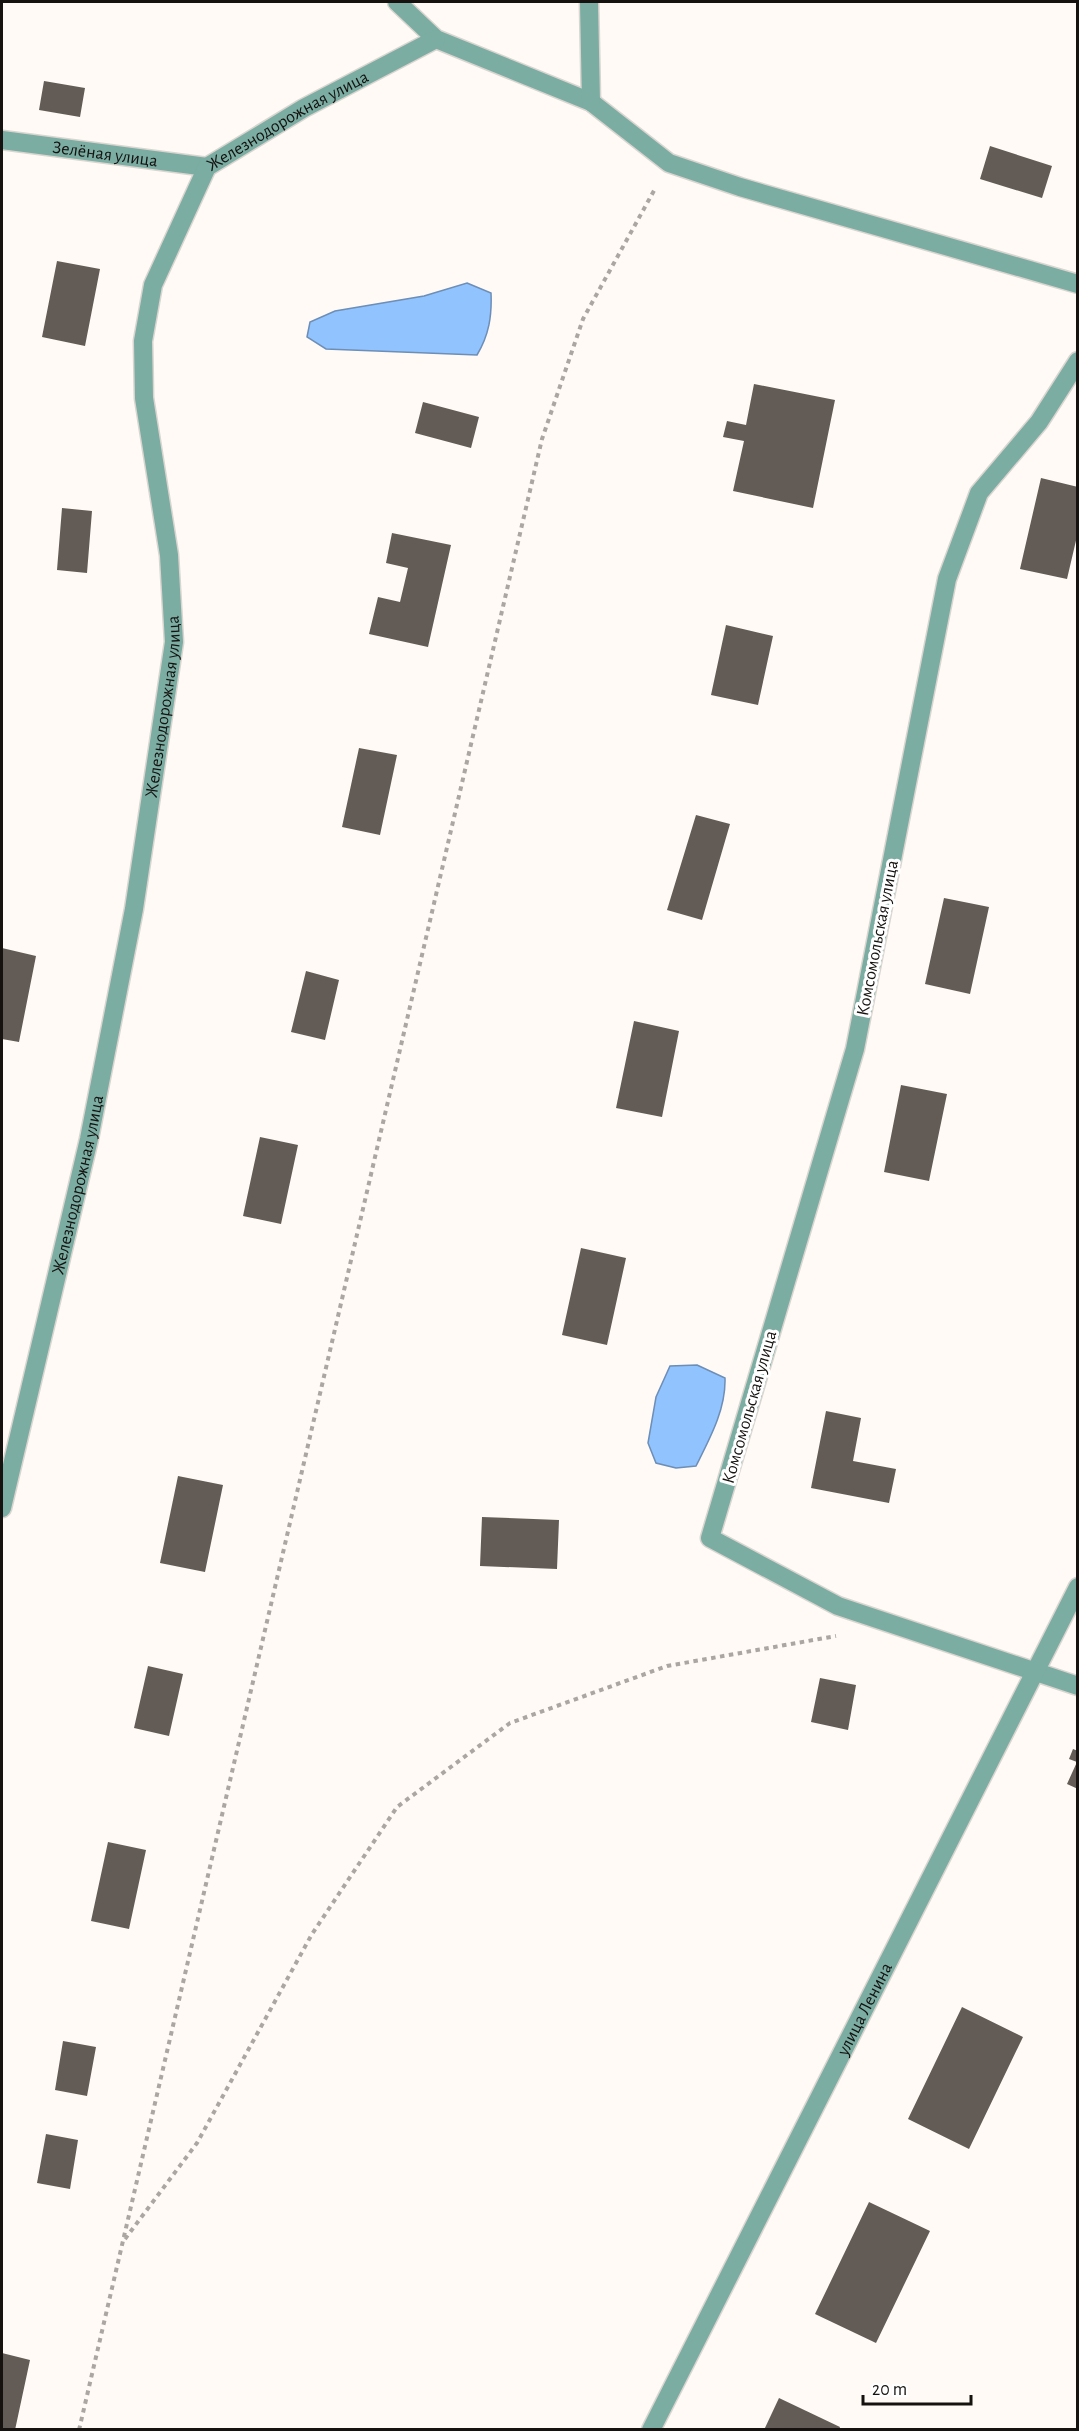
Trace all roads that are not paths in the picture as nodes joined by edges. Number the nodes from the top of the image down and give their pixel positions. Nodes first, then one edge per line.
1 (397, 2) edge
2 (589, 2) edge
3 (436, 39) junction
4 (591, 102) junction
5 (2, 140) edge
6 (207, 167) junction
7 (1077, 284) edge
8 (1077, 361) edge
9 (2, 1508) edge
10 (1077, 1587) edge
11 (1035, 1670) junction
12 (1077, 1686) edge
13 (651, 2430) edge

1 - 3 street
2 - 4 street
3 - 4 street
3 - 6 street, Железнодорожная улица
4 - 7 street
5 - 6 street, Зелёная улица
6 - 9 street, Железнодорожная улица
8 - 11 street, Комсомольская улица
10 - 11 street, улица Ленина
11 - 12 street
11 - 13 street, улица Ленина

